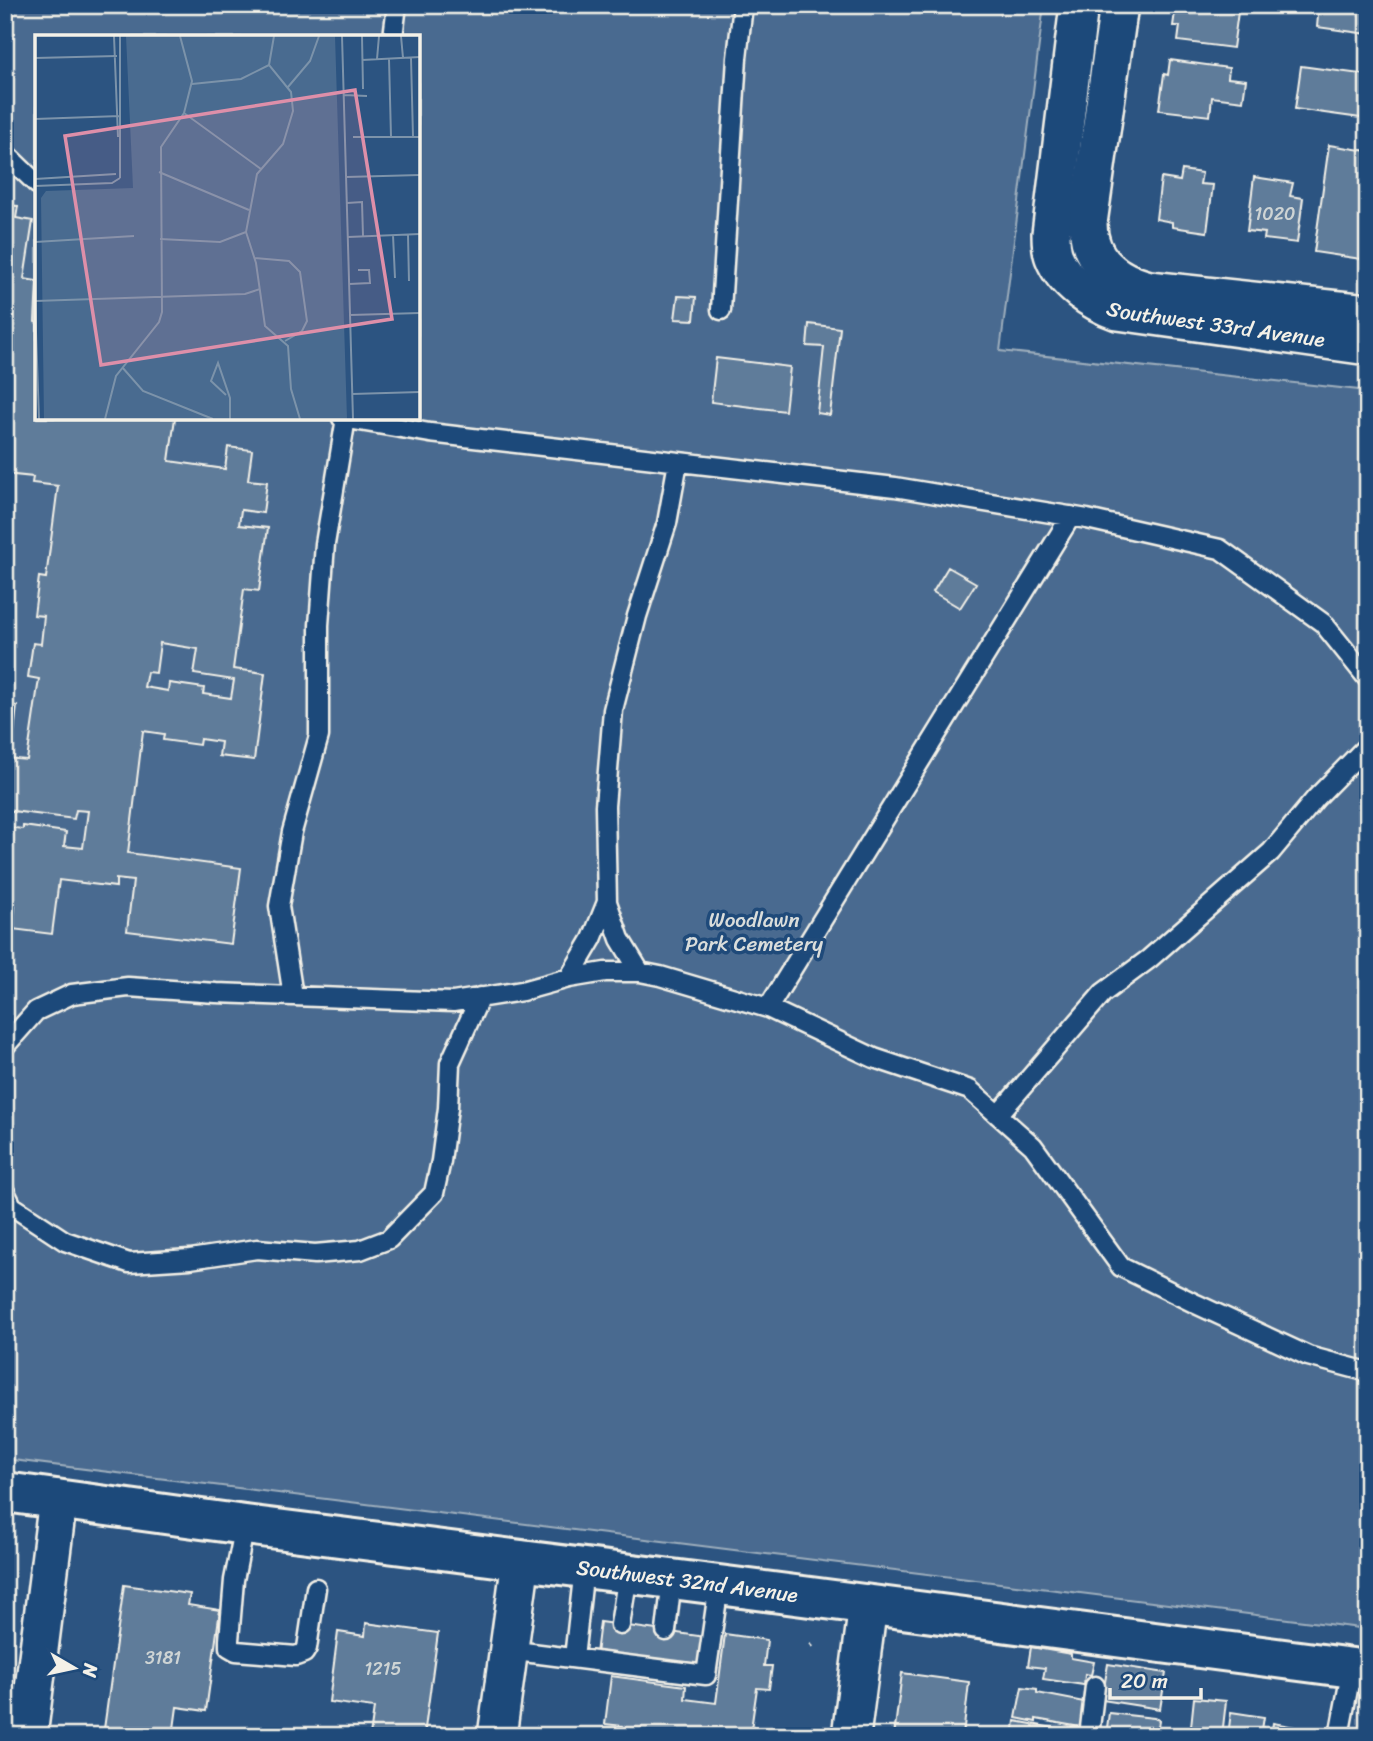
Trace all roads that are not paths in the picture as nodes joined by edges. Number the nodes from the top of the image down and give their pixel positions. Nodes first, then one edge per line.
1 (397, 5) edge
2 (743, 5) edge
3 (1079, 5) edge
4 (1119, 5) edge
5 (393, 35) edge
6 (5, 153) edge
7 (35, 182) edge
8 (1086, 271) junction
9 (721, 310) dead end
10 (1368, 313) edge
11 (1368, 346) edge
12 (345, 420) edge
13 (356, 420) edge
14 (678, 462) junction
15 (1071, 516) junction
16 (1368, 679) edge
17 (1368, 745) edge
18 (607, 902) junction
19 (640, 972) junction
20 (569, 978) junction
21 (293, 996) junction
22 (480, 998) junction
23 (768, 1008) junction
24 (5, 1046) edge
25 (998, 1115) junction
26 (5, 1192) edge
27 (1368, 1372) edge
28 (5, 1492) edge
29 (58, 1499) junction
30 (245, 1525) junction
31 (521, 1560) junction
32 (584, 1568) junction
33 (628, 1574) junction
34 (672, 1579) junction
35 (719, 1585) junction
36 (316, 1588) dead end
37 (867, 1605) junction
38 (620, 1625) dead end
39 (666, 1631) dead end
40 (508, 1650) junction
41 (574, 1658) junction
42 (1360, 1669) edge
43 (1096, 1686) dead end
44 (28, 1736) edge
45 (497, 1736) edge
46 (851, 1736) edge
47 (1089, 1736) edge
48 (1339, 1736) edge

1 - 5 lane
2 - 9 lane
3 - 8 street
4 - 8 street
6 - 7 lane
8 - 10 street, Southwest 33rd Avenue
8 - 11 street, Southwest 33rd Avenue
12 - 21 lane
13 - 14 lane
14 - 15 lane
14 - 18 lane
15 - 16 lane
15 - 23 lane
17 - 25 lane
18 - 19 lane
18 - 20 lane
19 - 20 lane
19 - 23 lane
20 - 22 lane
21 - 22 lane
21 - 24 lane
22 - 26 lane
23 - 25 lane
25 - 27 lane
28 - 29 street, Southwest 32nd Avenue
29 - 30 street, Southwest 32nd Avenue
29 - 44 street
30 - 31 street, Southwest 32nd Avenue
30 - 36 lane
31 - 32 street, Southwest 32nd Avenue
31 - 40 street
32 - 33 street, Southwest 32nd Avenue
32 - 41 lane
33 - 34 street, Southwest 32nd Avenue
33 - 38 lane
34 - 35 street, Southwest 32nd Avenue
34 - 39 lane
35 - 37 street, Southwest 32nd Avenue
35 - 41 lane
37 - 42 street, Southwest 32nd Avenue
37 - 46 street
40 - 41 lane
40 - 45 street
42 - 48 lane
43 - 47 lane

